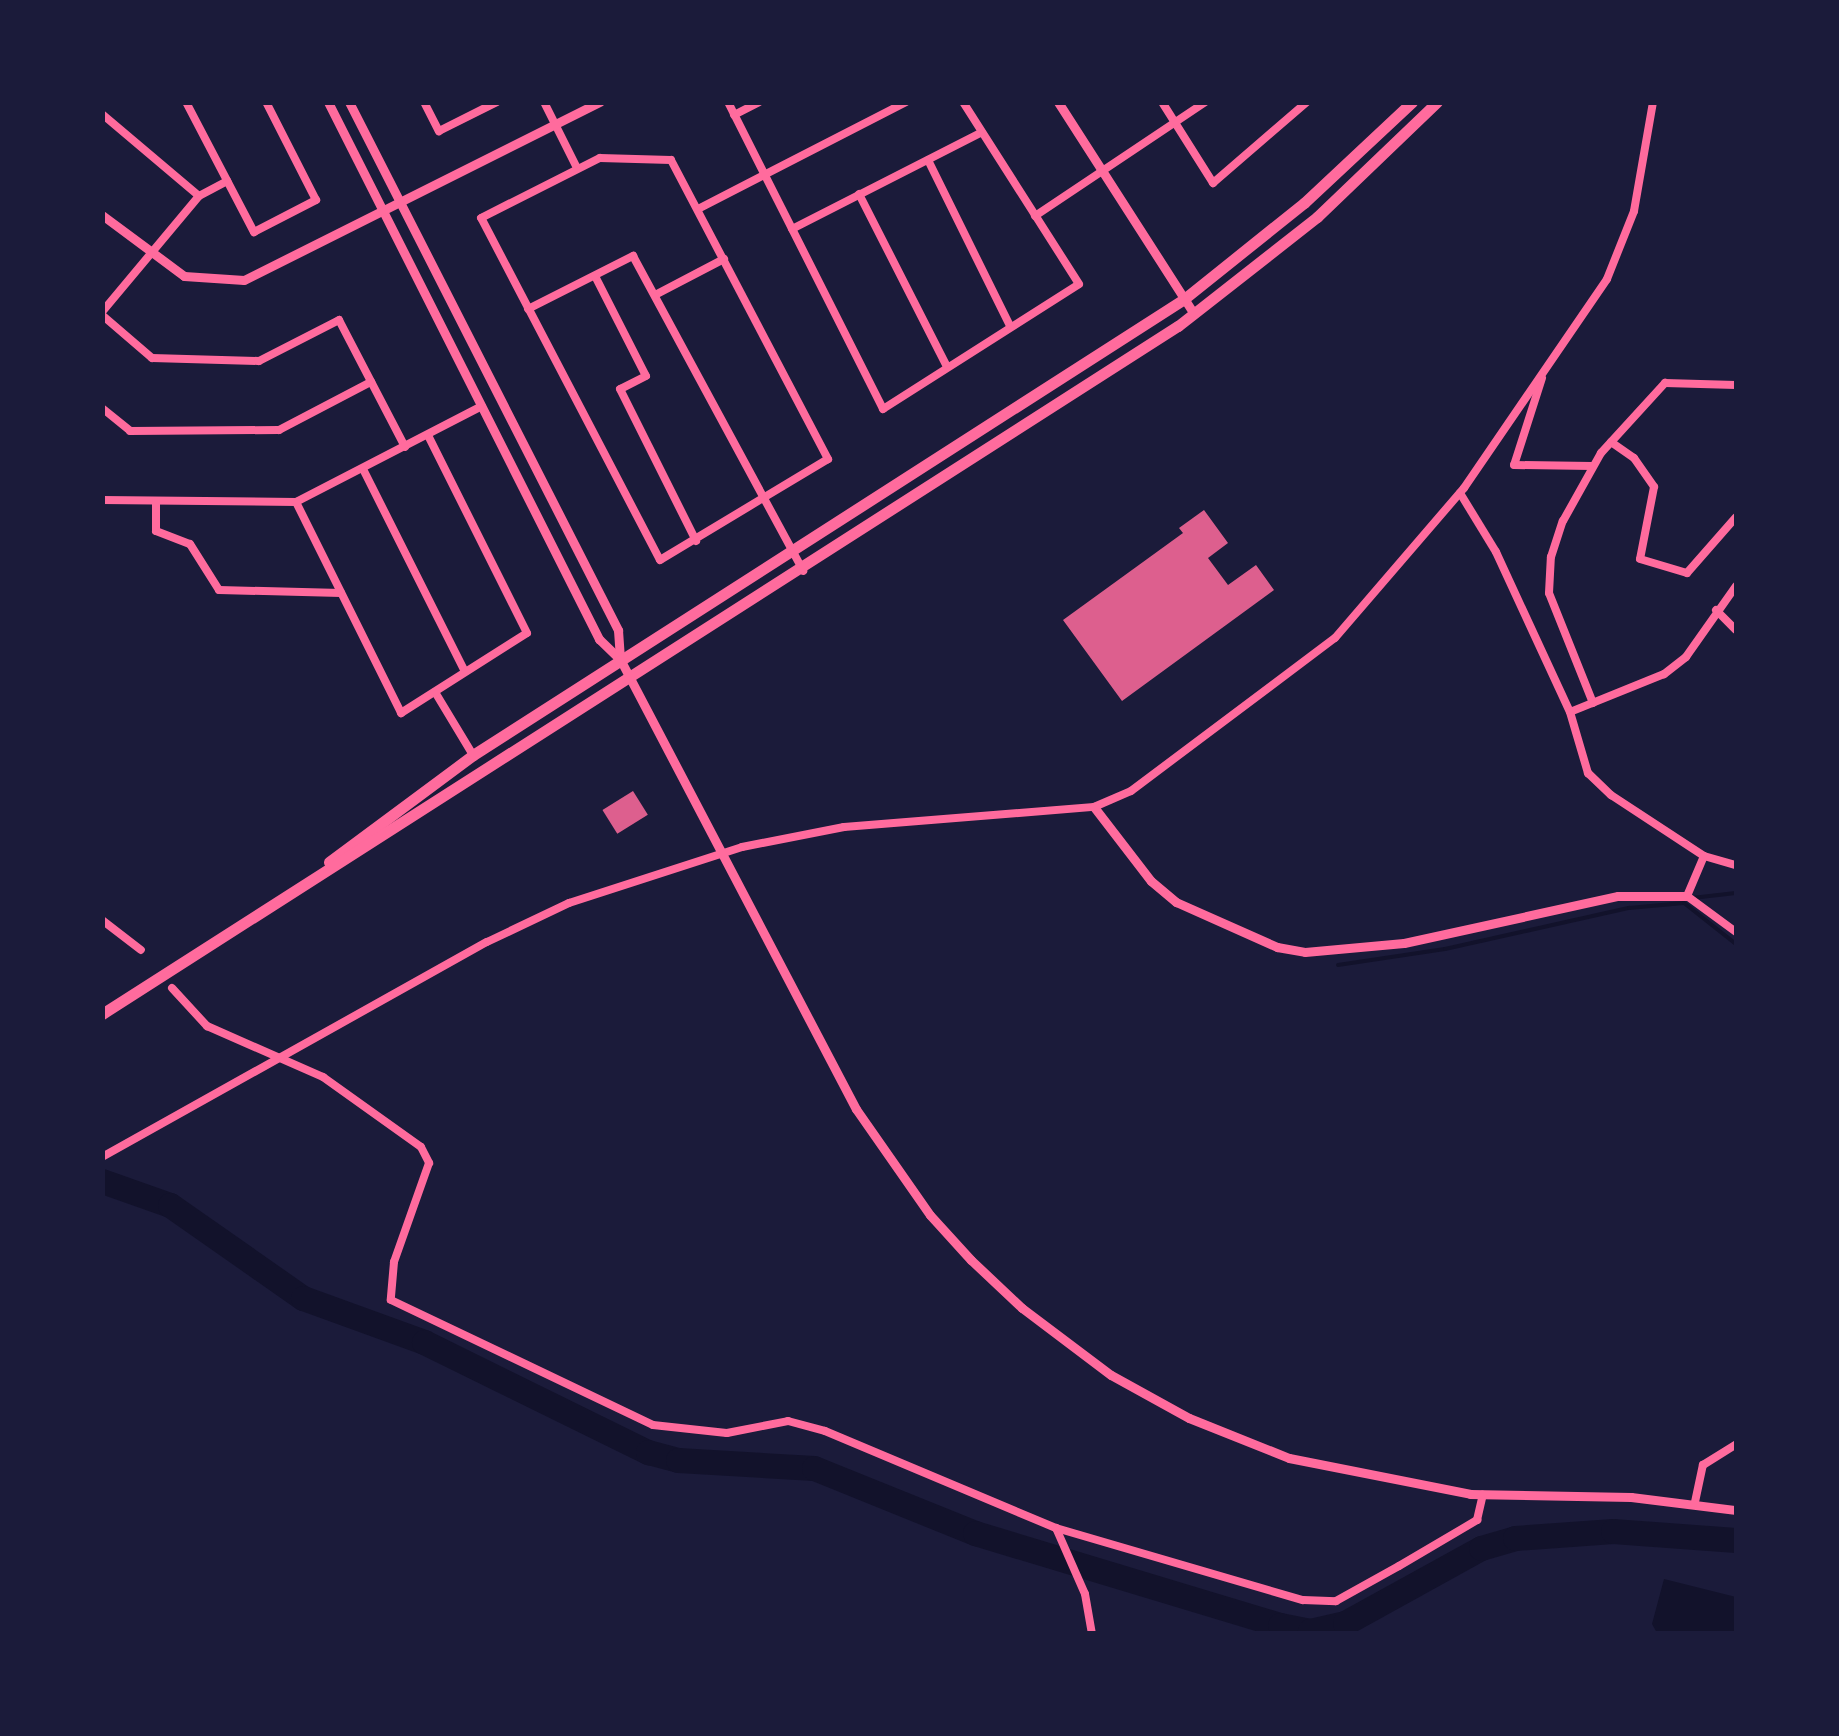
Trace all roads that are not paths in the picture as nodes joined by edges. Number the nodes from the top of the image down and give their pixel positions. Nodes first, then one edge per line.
1 (186, 102) edge
2 (266, 102) edge
3 (328, 102) edge
4 (349, 102) edge
5 (424, 102) edge
6 (497, 102) edge
7 (544, 102) edge
8 (600, 102) edge
9 (728, 102) edge
10 (759, 102) edge
11 (906, 102) edge
12 (963, 102) edge
13 (1058, 102) edge
14 (1162, 102) edge
15 (1205, 102) edge
16 (1307, 102) edge
17 (1412, 102) edge
18 (1437, 102) edge
19 (1653, 102) edge
20 (102, 114) edge
21 (734, 115) junction
22 (555, 125) junction
23 (1177, 127) junction
24 (982, 132) junction
25 (928, 160) junction
26 (577, 168) junction
27 (1103, 173) junction
28 (764, 176) junction
29 (227, 181) junction
30 (859, 194) junction
31 (199, 196) junction
32 (401, 203) junction
33 (698, 210) junction
34 (385, 211) junction
35 (102, 215) edge
36 (1035, 216) junction
37 (792, 228) junction
38 (150, 254) junction
39 (724, 259) junction
40 (596, 276) junction
41 (655, 295) junction
42 (1184, 300) junction
43 (528, 309) junction
44 (102, 314) edge
45 (1194, 314) junction
46 (1010, 326) junction
47 (947, 367) junction
48 (1545, 368) junction
49 (372, 382) junction
50 (1736, 385) edge
51 (482, 406) junction
52 (102, 408) edge
53 (428, 435) junction
54 (1611, 442) junction
55 (405, 447) junction
56 (1592, 466) junction
57 (363, 468) junction
58 (1460, 492) junction
59 (102, 500) edge
60 (762, 501) junction
61 (156, 502) junction
62 (296, 502) junction
63 (1736, 517) edge
64 (696, 540) junction
65 (793, 553) junction
66 (803, 570) junction
67 (1736, 586) edge
68 (341, 593) junction
69 (1716, 610) junction
70 (1736, 630) edge
71 (620, 659) junction
72 (466, 672) junction
73 (632, 680) junction
74 (435, 692) junction
75 (1593, 703) junction
76 (1570, 712) junction
77 (474, 754) junction
78 (1094, 807) junction
79 (1704, 856) junction
80 (1736, 865) edge
81 (1687, 896) junction
82 (280, 900) junction
83 (102, 920) edge
84 (1736, 932) edge
85 (141, 950) dead end
86 (172, 988) dead end
87 (102, 1014) edge
88 (285, 1056) junction
89 (102, 1158) edge
90 (1736, 1444) edge
91 (1483, 1495) junction
92 (1695, 1502) junction
93 (1736, 1510) edge
94 (1056, 1528) junction
95 (1092, 1634) edge

1 - 29 street
2 - 29 street
3 - 34 street
4 - 32 street
5 - 6 street
7 - 22 street
8 - 22 street
9 - 21 street
10 - 21 street
11 - 28 street
12 - 24 street
13 - 27 street
14 - 23 street
15 - 23 street
16 - 23 street
17 - 42 main road
18 - 45 main road
19 - 48 street
20 - 31 street
21 - 28 street
22 - 26 street
22 - 32 street
23 - 27 street
24 - 25 street
24 - 36 street
25 - 30 street
25 - 46 street
26 - 33 street
26 - 43 street
27 - 36 street
27 - 42 street
28 - 33 street
28 - 37 street
29 - 31 street
30 - 37 street
30 - 47 street
31 - 38 street
32 - 34 street
32 - 71 street
33 - 39 street
34 - 38 street
34 - 51 street
35 - 38 street
36 - 46 street
37 - 47 street
38 - 44 street
39 - 41 street
39 - 60 street
40 - 41 street
40 - 43 street
40 - 64 street
41 - 60 street
42 - 45 street
42 - 65 main road
43 - 64 street
44 - 49 street
45 - 66 main road
46 - 47 street
48 - 56 street
48 - 58 street
49 - 52 street
49 - 55 street
50 - 54 street
51 - 53 street
51 - 71 street
53 - 55 street
53 - 72 street
54 - 56 street
54 - 63 street
55 - 57 street
56 - 75 street
57 - 62 street
57 - 72 street
58 - 76 street
58 - 78 street
59 - 61 street
60 - 64 street
60 - 65 street
61 - 62 street
61 - 68 street
62 - 68 street
65 - 66 street
65 - 71 main road
66 - 73 main road
67 - 69 street
68 - 74 street
69 - 70 street
69 - 75 street
71 - 73 street
71 - 77 main road
72 - 74 street
73 - 82 main road
73 - 91 street
74 - 77 street
75 - 76 street
76 - 79 street
77 - 82 main road
78 - 81 street
78 - 88 street
79 - 80 street
79 - 81 street
81 - 84 street
82 - 87 main road
83 - 85 street
86 - 88 street
88 - 89 street
88 - 94 street
90 - 92 street
91 - 92 street
91 - 94 street
92 - 93 street
94 - 95 street

